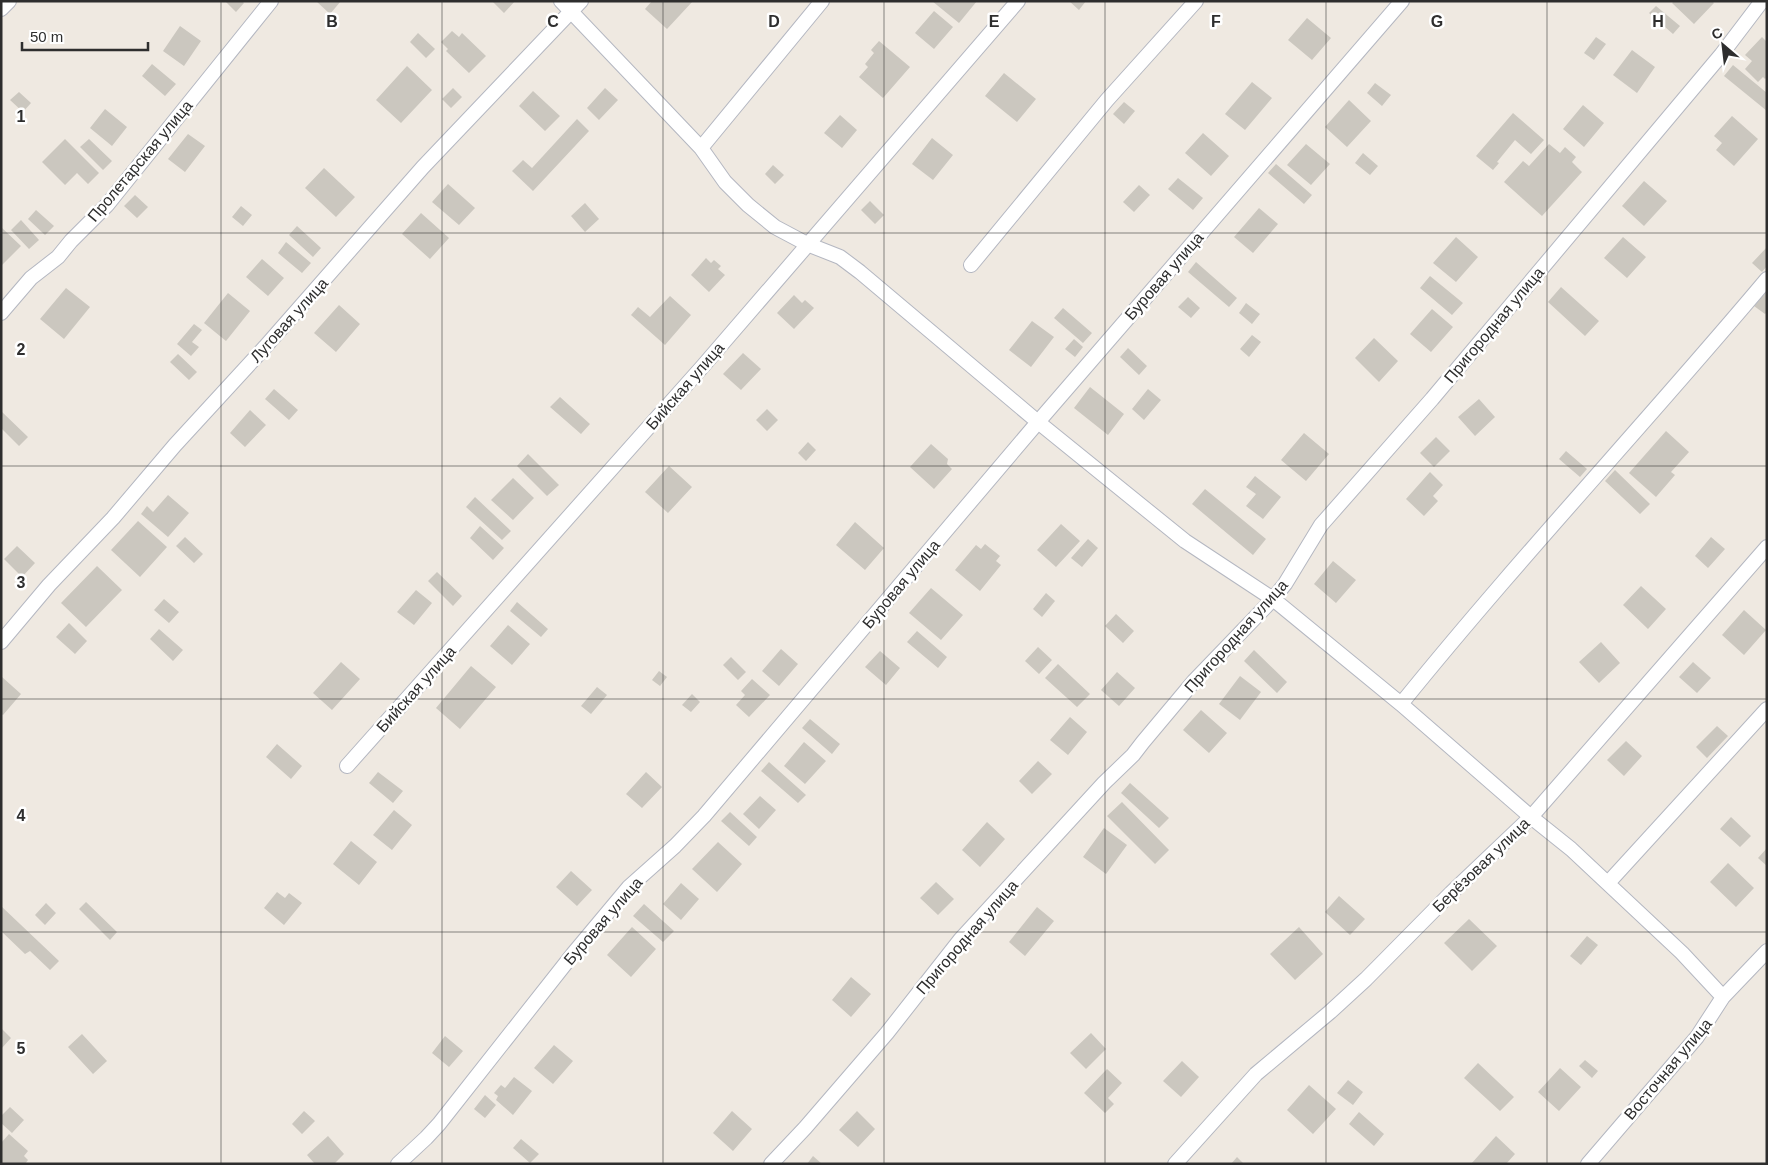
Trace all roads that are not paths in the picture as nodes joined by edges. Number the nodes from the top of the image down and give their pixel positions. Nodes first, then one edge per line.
1 (9, 1) edge
2 (271, 1) edge
3 (561, 1) edge
4 (582, 1) edge
5 (822, 1) edge
6 (1018, 1) edge
7 (1196, 1) edge
8 (1402, 1) edge
9 (1762, 1) edge
10 (1, 9) edge
11 (571, 12) junction
12 (701, 148) junction
13 (807, 244) junction
14 (970, 265) dead end
15 (1767, 278) edge
16 (1, 313) edge
17 (1038, 422) junction
18 (1767, 547) edge
19 (1273, 599) junction
20 (1, 642) edge
21 (1401, 704) junction
22 (1767, 709) edge
23 (347, 766) dead end
24 (1531, 817) junction
25 (1608, 883) junction
26 (1767, 951) edge
27 (1723, 997) junction
28 (398, 1164) edge
29 (771, 1164) edge
30 (1175, 1164) edge
31 (1588, 1164) edge

1 - 10 street
2 - 16 street, Пролетарская улица
3 - 11 street
4 - 11 street, Луговая улица
5 - 12 street
6 - 13 street, Бийская улица
7 - 14 street
8 - 17 street, Буровая улица
9 - 19 street, Пригородная улица
11 - 12 street
11 - 20 street, Луговая улица
12 - 13 street
13 - 17 street
13 - 23 street, Бийская улица
15 - 21 street
17 - 19 street
17 - 28 street, Буровая улица
18 - 24 street, Берёзовая улица
19 - 21 street
19 - 29 street, Пригородная улица
21 - 24 street
22 - 25 street
24 - 25 street
24 - 30 street, Берёзовая улица
25 - 27 street
26 - 27 street, Восточная улица
27 - 31 street, Восточная улица

